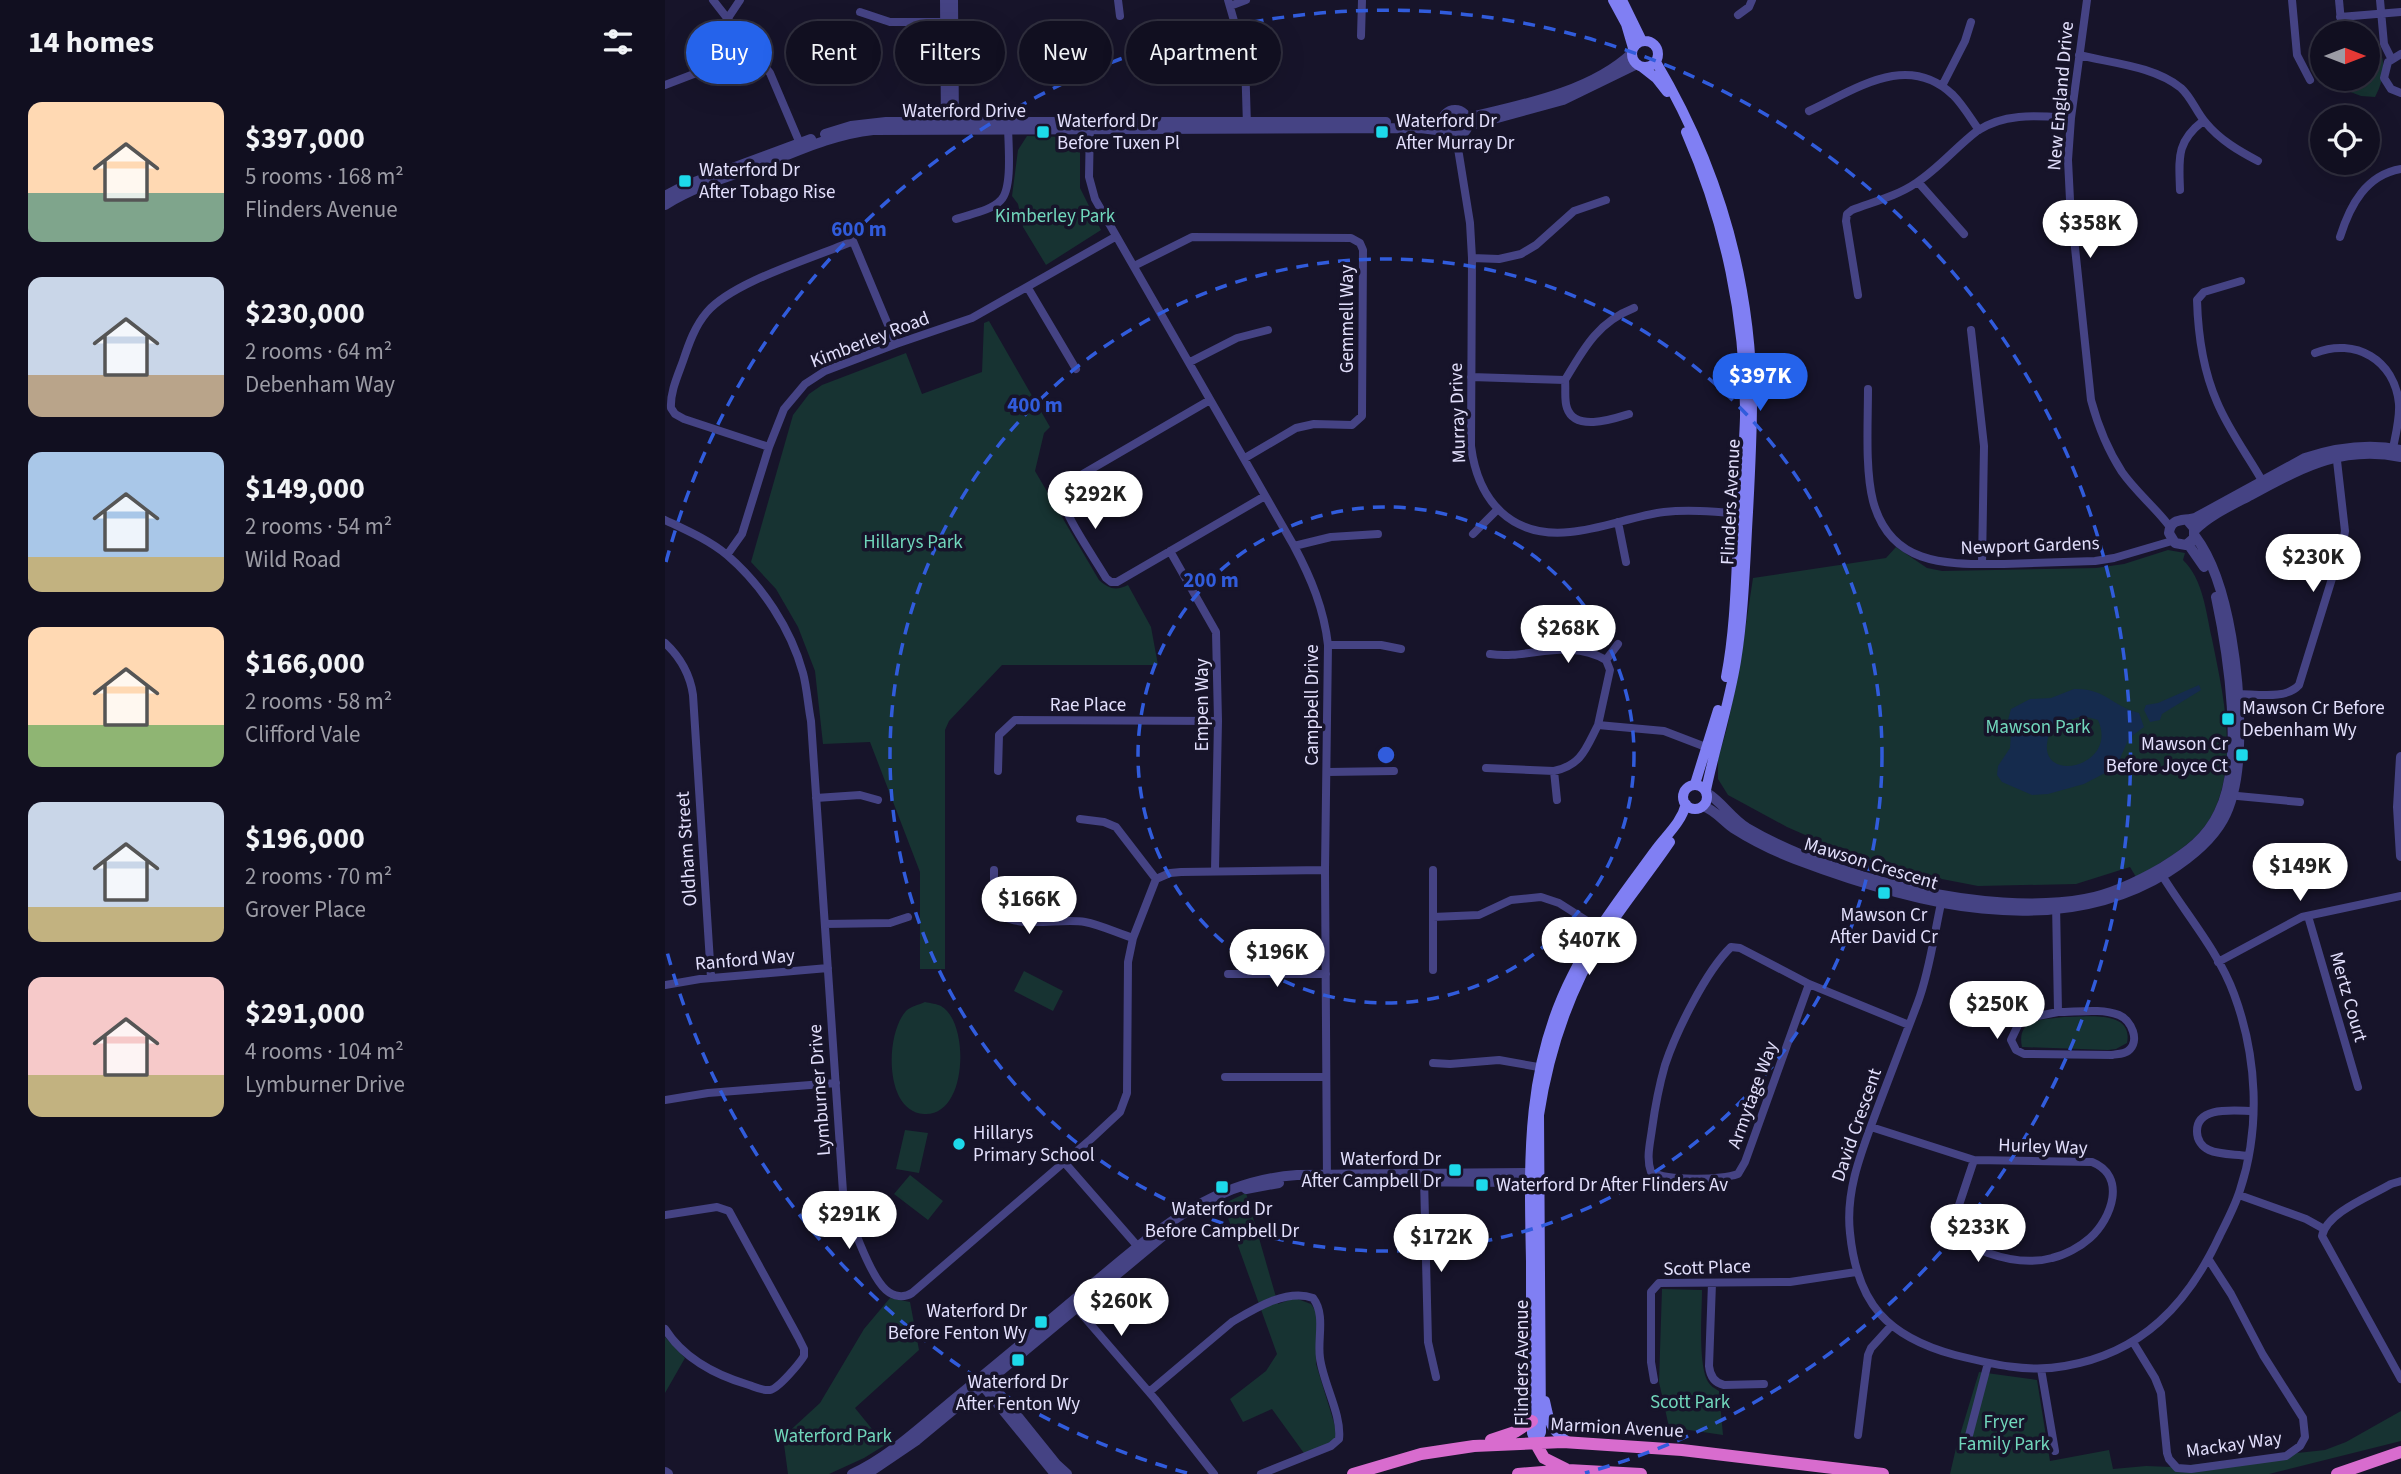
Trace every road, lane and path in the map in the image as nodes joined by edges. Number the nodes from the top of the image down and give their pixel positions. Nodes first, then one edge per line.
1 (713, 0) edge
2 (740, 0) edge
3 (945, 0) edge
4 (953, 0) edge
5 (1118, 0) edge
6 (1246, 0) edge
7 (1362, 0) edge
8 (1613, 0) edge
9 (1622, 0) edge
10 (1752, 0) edge
11 (2087, 0) edge
12 (2292, 0) edge
13 (2339, 0) edge
14 (2380, 0) edge
15 (1229, 3) edge
16 (860, 12) dead end
17 (2401, 12) edge
18 (1738, 15) dead end
19 (2381, 15) junction
20 (1120, 16) dead end
21 (2340, 17) junction
22 (728, 18) junction
23 (730, 21) edge
24 (949, 21) edge
25 (949, 21) edge
26 (2340, 21) edge
27 (895, 22) edge
28 (1971, 22) dead end
29 (1361, 36) dead end
30 (2401, 54) edge
31 (1637, 55) junction
32 (2078, 55) junction
33 (2391, 58) junction
34 (1655, 62) junction
35 (686, 77) edge
36 (772, 79) edge
37 (2310, 80) dead end
38 (950, 84) edge
39 (665, 85) edge
40 (1942, 86) junction
41 (2401, 93) edge
42 (1809, 111) dead end
43 (2071, 118) junction
44 (2203, 121) junction
45 (1467, 122) junction
46 (950, 125) junction
47 (1008, 125) junction
48 (1090, 125) junction
49 (1444, 125) junction
50 (1247, 126) junction
51 (1979, 130) junction
52 (1456, 136) junction
53 (801, 146) junction
54 (2257, 162) dead end
55 (2401, 169) edge
56 (1918, 182) junction
57 (2180, 190) dead end
58 (665, 196) edge
59 (1607, 200) dead end
60 (665, 205) edge
61 (956, 219) dead end
62 (1964, 234) dead end
63 (1115, 237) junction
64 (2340, 237) dead end
65 (1472, 258) junction
66 (1134, 266) junction
67 (2241, 281) dead end
68 (1028, 288) junction
69 (1858, 295) dead end
70 (1634, 308) dead end
71 (1268, 330) dead end
72 (1971, 330) dead end
73 (896, 344) junction
74 (2315, 353) dead end
75 (1190, 362) junction
76 (1076, 369) dead end
77 (1471, 377) junction
78 (1565, 380) junction
79 (1868, 389) dead end
80 (1210, 400) junction
81 (1629, 414) dead end
82 (769, 447) junction
83 (2336, 453) junction
84 (2397, 453) edge
85 (1245, 458) junction
86 (2264, 484) junction
87 (1265, 496) junction
88 (1497, 510) junction
89 (1743, 514) junction
90 (665, 520) edge
91 (1618, 522) junction
92 (2176, 529) junction
93 (1378, 534) dead end
94 (1473, 534) dead end
95 (2193, 537) junction
96 (1294, 546) junction
97 (1170, 551) junction
98 (727, 555) junction
99 (1626, 562) dead end
100 (1982, 564) junction
101 (665, 643) edge
102 (1618, 644) dead end
103 (1328, 645) junction
104 (1401, 649) dead end
105 (1490, 654) dead end
106 (1606, 660) junction
107 (2233, 694) junction
108 (1219, 722) junction
109 (1598, 725) junction
110 (1711, 748) junction
111 (2401, 757) edge
112 (1486, 768) dead end
113 (998, 771) dead end
114 (1394, 771) dead end
115 (1554, 771) junction
116 (1328, 772) junction
117 (1695, 784) junction
118 (1707, 791) junction
119 (2229, 796) junction
120 (816, 798) junction
121 (878, 800) dead end
122 (1557, 800) dead end
123 (2301, 802) dead end
124 (1695, 806) junction
125 (1080, 819) dead end
126 (2401, 856) edge
127 (994, 870) dead end
128 (1215, 870) junction
129 (1325, 870) junction
130 (1433, 870) dead end
131 (2160, 873) junction
132 (1156, 879) junction
133 (2401, 896) edge
134 (1942, 899) junction
135 (2056, 906) junction
136 (2308, 916) junction
137 (908, 917) dead end
138 (1433, 917) junction
139 (825, 924) junction
140 (1602, 931) junction
141 (1133, 938) junction
142 (2218, 962) junction
143 (828, 968) junction
144 (1433, 971) dead end
145 (1228, 975) dead end
146 (1326, 975) junction
147 (711, 978) junction
148 (665, 985) edge
149 (1809, 985) junction
150 (2058, 1012) junction
151 (1909, 1025) junction
152 (1433, 1063) dead end
153 (1543, 1068) junction
154 (1225, 1077) dead end
155 (1325, 1077) junction
156 (836, 1083) junction
157 (2358, 1087) dead end
158 (665, 1100) edge
159 (2253, 1111) junction
160 (1871, 1127) junction
161 (2248, 1156) junction
162 (1974, 1160) junction
163 (1064, 1162) junction
164 (1424, 1177) junction
165 (1534, 1177) junction
166 (1327, 1178) junction
167 (2401, 1181) edge
168 (2239, 1195) junction
169 (665, 1215) edge
170 (2324, 1228) junction
171 (1140, 1249) junction
172 (2209, 1260) junction
173 (1856, 1272) junction
174 (1712, 1283) junction
175 (1074, 1305) junction
176 (1891, 1326) junction
177 (665, 1329) edge
178 (1539, 1335) junction
179 (2133, 1342) junction
180 (1988, 1363) junction
181 (2041, 1368) junction
182 (1436, 1377) dead end
183 (2401, 1379) edge
184 (984, 1380) junction
185 (1654, 1380) dead end
186 (1764, 1384) dead end
187 (1149, 1392) junction
188 (1532, 1421) junction
189 (1858, 1435) dead end
190 (1570, 1443) junction
191 (1967, 1443) dead end
192 (1536, 1444) junction
193 (1474, 1446) junction
194 (2055, 1451) dead end
195 (2401, 1452) edge
196 (1051, 1470) edge
197 (1569, 1470) junction
198 (2344, 1473) edge
199 (852, 1474) edge
200 (867, 1474) edge
201 (1067, 1474) edge
202 (1214, 1474) edge
203 (1261, 1474) edge
204 (1353, 1474) edge
205 (1519, 1474) edge
206 (1640, 1474) edge
207 (1883, 1474) edge

1 - 22 street
2 - 22 street
3 - 24 street
4 - 25 street
5 - 20 street
6 - 15 street
7 - 29 street
8 - 31 main road, Flinders Avenue
9 - 31 main road, Flinders Avenue
10 - 18 street
11 - 32 street, New England Drive
12 - 37 street
13 - 21 street
14 - 19 street
15 - 50 street
16 - 27 street
17 - 19 street
19 - 21 street
19 - 33 street
21 - 26 street
22 - 23 street
28 - 40 street
30 - 33 street
31 - 34 main road
31 - 34 main road, Flinders Avenue
31 - 45 street
31 - 89 main road, Flinders Avenue
32 - 43 street, New England Drive
32 - 44 street
33 - 41 street
34 - 89 main road, Flinders Avenue
35 - 39 street
36 - 53 street
38 - 46 street
40 - 42 street
40 - 51 street
43 - 51 street
43 - 92 street, New England Drive
44 - 54 street
44 - 57 street
45 - 49 street
45 - 52 street
46 - 47 street, Waterford Drive
46 - 53 street, Waterford Drive
47 - 48 street, Waterford Drive
47 - 61 street
48 - 50 street, Waterford Drive
48 - 63 street, Campbell Drive
49 - 50 street, Waterford Drive
49 - 52 street
51 - 56 street
52 - 65 street, Murray Drive
53 - 58 street, Waterford Drive
53 - 60 street, Waterford Drive
55 - 64 street
56 - 62 street
56 - 69 street
59 - 65 street
63 - 66 street, Campbell Drive
63 - 68 street, Kimberley Road
65 - 77 street, Murray Drive
66 - 75 street, Campbell Drive
66 - 85 street, Gemmell Way
67 - 86 street
68 - 73 street, Kimberley Road
68 - 76 street
70 - 78 street
71 - 75 street
72 - 100 street
73 - 82 street, Kimberley Road
73 - 82 street
74 - 84 street
75 - 80 street, Campbell Drive
77 - 78 street
77 - 88 street, Murray Drive
78 - 81 street
79 - 100 street, Newport Gardens
80 - 85 street, Campbell Drive
80 - 97 street
82 - 98 street, Kimberley Road
83 - 84 street
83 - 86 street
83 - 107 street
85 - 87 street, Campbell Drive
86 - 92 street
86 - 95 street
87 - 96 street, Campbell Drive
87 - 97 street
88 - 91 street, Murray Drive
88 - 94 street
89 - 91 street, Murray Drive
89 - 110 main road, Flinders Avenue
90 - 98 street, Lymburner Drive
91 - 99 street
92 - 95 street, Mawson Crescent
92 - 95 street
92 - 100 street, Newport Gardens
93 - 96 street
95 - 107 street, Mawson Crescent
96 - 103 street, Campbell Drive
97 - 108 street, Empen Way
98 - 120 street, Lymburner Drive
101 - 147 street, Oldham Street
102 - 106 street
103 - 104 street
103 - 116 street, Campbell Drive
105 - 106 street
106 - 109 street
107 - 119 street, Mawson Crescent
108 - 113 street, Rae Place
108 - 128 street, Empen Way
109 - 110 street
109 - 115 street
110 - 117 main road, Flinders Avenue
110 - 118 main road, Flinders Avenue
111 - 126 street
112 - 115 street
114 - 116 street
115 - 122 street
116 - 129 street, Campbell Drive
117 - 118 main road
117 - 124 main road
118 - 124 main road
118 - 134 street, Mawson Crescent
119 - 123 street
119 - 131 street, Mawson Crescent
120 - 121 street
120 - 139 street, Lymburner Drive
124 - 134 street, Mawson Crescent
124 - 140 main road, Flinders Avenue
125 - 132 street
127 - 141 street
128 - 129 street
128 - 132 street
129 - 146 street, Campbell Drive
130 - 138 street
131 - 135 street, Mawson Crescent
131 - 142 street, David Crescent
132 - 141 street, Lymburner Drive
133 - 136 street
134 - 135 street, Mawson Crescent
134 - 151 street, David Crescent
135 - 150 street
136 - 142 street
136 - 157 street, Mertz Court
137 - 139 street
138 - 140 street
138 - 144 street
139 - 143 street, Lymburner Drive
140 - 153 main road, Flinders Avenue
141 - 163 street, Lymburner Drive
142 - 159 street, David Crescent
143 - 147 street, Ranford Way
143 - 156 street, Lymburner Drive
145 - 146 street
146 - 155 street, Campbell Drive
147 - 148 street, Ranford Way
149 - 149 street, Armytage Way
149 - 151 street, Armytage Way
150 - 150 street
151 - 160 street, David Crescent
152 - 153 street
153 - 165 main road, Flinders Avenue
154 - 155 street
155 - 166 street, Campbell Drive
156 - 158 street
156 - 163 street, Lymburner Drive
159 - 161 street, David Crescent
159 - 161 street
160 - 162 street, Hurley Way
160 - 173 street, David Crescent
161 - 168 street, David Crescent
162 - 162 street, Hurley Way
163 - 171 street
164 - 165 street
164 - 166 street
164 - 182 street
165 - 178 main road, Flinders Avenue
165 - 188 main road, Flinders Avenue
166 - 171 street
167 - 170 street
168 - 170 street
168 - 172 street, David Crescent
169 - 177 street
170 - 183 street
171 - 175 street
172 - 179 street, David Crescent
172 - 179 street, Mackay Way
173 - 174 street, Scott Place
173 - 176 street, David Crescent
174 - 185 street, Scott Place
174 - 186 street
175 - 184 street
175 - 187 street
176 - 180 street, David Crescent
176 - 189 street
178 - 190 main road
178 - 192 main road, Flinders Avenue
179 - 181 street, David Crescent
180 - 181 street, David Crescent
180 - 191 street
181 - 194 street
184 - 196 street
184 - 199 street
184 - 200 street
187 - 202 street
187 - 203 street
188 - 192 main road, Flinders Avenue
188 - 193 highway
190 - 192 highway, Marmion Avenue
190 - 207 highway, Marmion Avenue
192 - 193 highway, Marmion Avenue
192 - 197 highway
192 - 205 highway
193 - 204 highway, Marmion Avenue
195 - 198 highway
196 - 201 street
197 - 205 highway
197 - 206 highway

